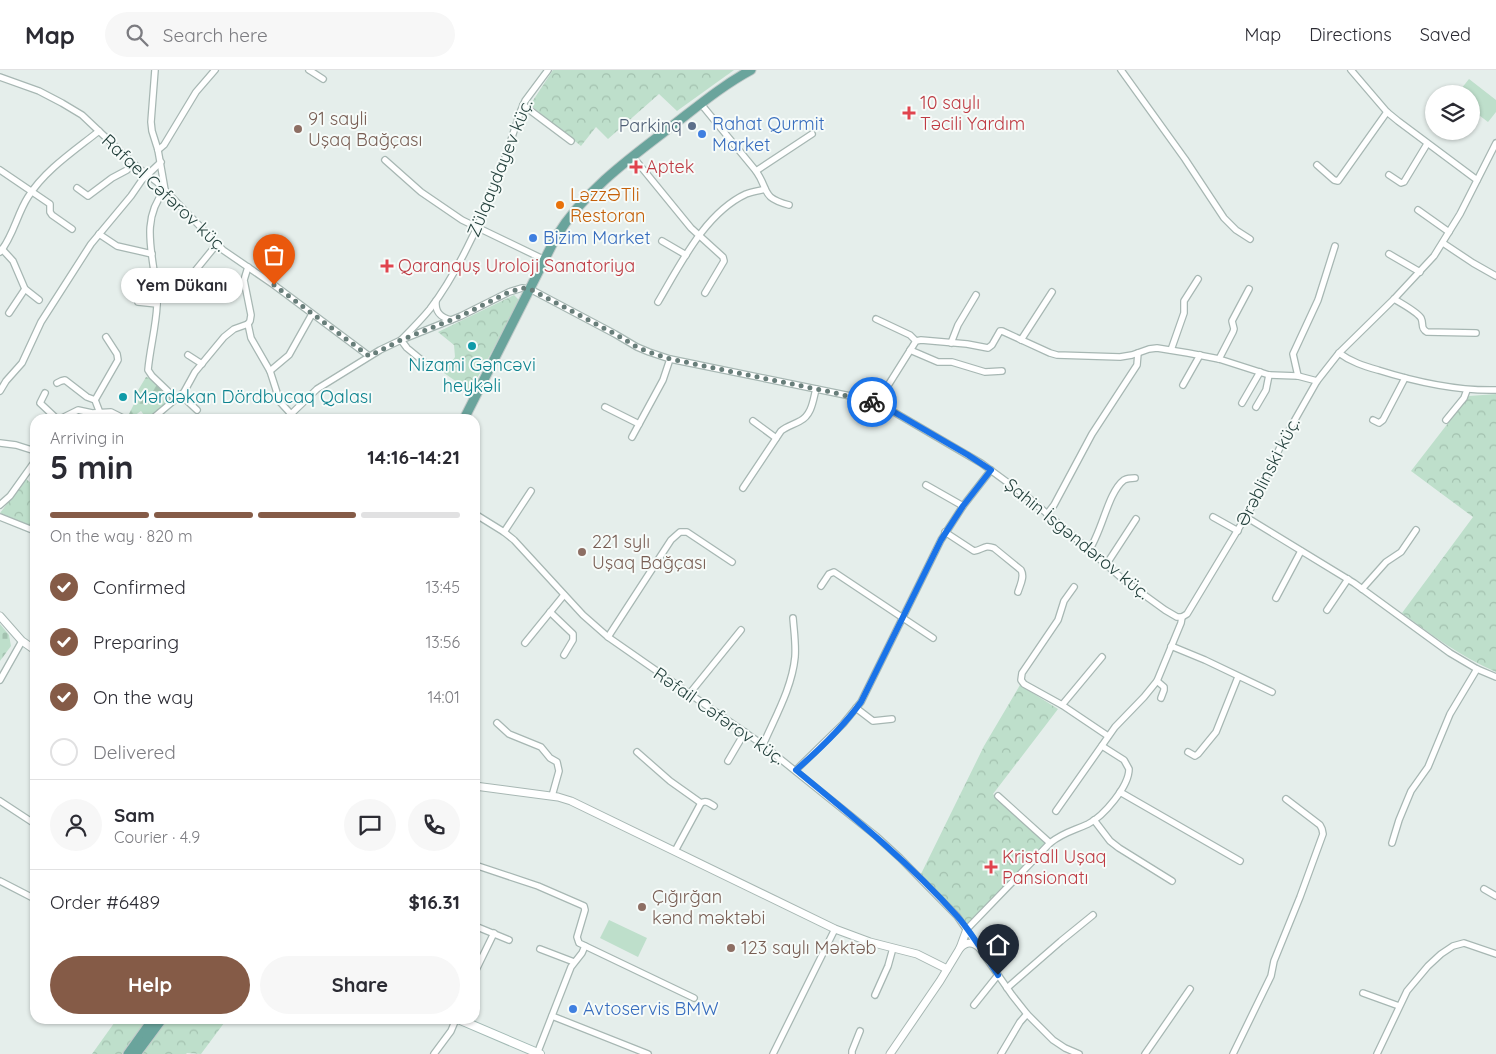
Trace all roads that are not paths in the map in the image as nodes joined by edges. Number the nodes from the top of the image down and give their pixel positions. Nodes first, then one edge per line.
1 (155, 70) edge
2 (215, 70) edge
3 (309, 70) edge
4 (548, 70) edge
5 (751, 70) edge
6 (1121, 70) edge
7 (1351, 70) edge
8 (0, 77) edge
9 (323, 79) dead end
10 (701, 104) junction
11 (523, 106) junction
12 (1387, 112) junction
13 (99, 131) junction
14 (812, 134) dead end
15 (571, 141) dead end
16 (1496, 143) edge
17 (1427, 144) junction
18 (158, 150) junction
19 (633, 157) junction
20 (385, 160) dead end
21 (161, 162) junction
22 (134, 164) junction
23 (1317, 165) dead end
24 (0, 170) edge
25 (756, 171) junction
26 (147, 174) junction
27 (1389, 175) dead end
28 (1477, 180) junction
29 (77, 188) dead end
30 (765, 189) junction
31 (165, 190) junction
32 (32, 192) junction
33 (788, 205) dead end
34 (1418, 210) dead end
35 (477, 228) junction
36 (72, 229) dead end
37 (1449, 232) junction
38 (99, 234) junction
39 (699, 236) junction
40 (1250, 239) dead end
41 (662, 241) dead end
42 (1443, 243) junction
43 (217, 244) junction
44 (1335, 246) dead end
45 (1, 251) edge
46 (152, 254) junction
47 (1389, 254) dead end
48 (686, 255) junction
49 (544, 260) junction
50 (248, 268) junction
51 (195, 271) dead end
52 (1420, 272) junction
53 (1496, 276) edge
54 (1198, 279) dead end
55 (25, 289) junction
56 (530, 289) junction
57 (1250, 289) dead end
58 (1052, 292) dead end
59 (705, 293) dead end
60 (976, 295) dead end
61 (1394, 299) junction
62 (39, 300) dead end
63 (436, 301) junction
64 (138, 302) dead end
65 (658, 302) dead end
66 (157, 304) junction
67 (8, 313) dead end
68 (312, 314) junction
69 (876, 319) dead end
70 (451, 320) junction
71 (248, 324) junction
72 (1476, 333) dead end
73 (106, 337) dead end
74 (401, 340) junction
75 (1021, 340) junction
76 (916, 341) junction
77 (951, 343) junction
78 (910, 350) junction
79 (1171, 350) junction
80 (1138, 353) junction
81 (1339, 353) junction
82 (188, 355) dead end
83 (1200, 355) junction
84 (369, 356) junction
85 (670, 359) junction
86 (1219, 359) junction
87 (424, 362) dead end
88 (202, 364) junction
89 (270, 371) junction
90 (1002, 371) dead end
91 (1260, 372) junction
92 (1269, 375) junction
93 (1298, 376) junction
94 (1405, 378) junction
95 (1317, 381) junction
96 (57, 383) dead end
97 (1183, 384) dead end
98 (816, 389) junction
99 (1467, 390) junction
100 (1496, 390) edge
101 (0, 391) edge
102 (45, 393) dead end
103 (178, 397) junction
104 (95, 400) junction
105 (877, 403) junction
106 (1242, 403) dead end
107 (605, 406) dead end
108 (1256, 407) dead end
109 (197, 410) dead end
110 (100, 413) junction
111 (52, 414) edge
112 (69, 414) edge
113 (115, 414) edge
114 (163, 414) edge
115 (288, 414) edge
116 (291, 414) edge
117 (467, 414) edge
118 (1373, 420) dead end
119 (1446, 420) dead end
120 (753, 421) dead end
121 (639, 424) junction
122 (632, 437) dead end
123 (776, 438) junction
124 (0, 444) edge
125 (30, 449) edge
126 (30, 469) edge
127 (991, 470) junction
128 (1135, 478) dead end
129 (926, 485) dead end
130 (743, 488) dead end
131 (531, 491) dead end
132 (0, 505) edge
133 (963, 506) junction
134 (1047, 514) junction
135 (0, 517) edge
136 (480, 517) edge
137 (1246, 517) junction
138 (1213, 518) dead end
139 (1136, 519) dead end
140 (30, 529) edge
141 (1238, 530) junction
142 (1416, 530) dead end
143 (504, 532) junction
144 (946, 532) junction
145 (1089, 550) junction
146 (1301, 551) junction
147 (732, 562) dead end
148 (1106, 565) junction
149 (1348, 579) junction
150 (821, 586) dead end
151 (1074, 587) dead end
152 (1362, 589) junction
153 (1018, 592) dead end
154 (564, 595) junction
155 (1276, 598) dead end
156 (1327, 610) dead end
157 (550, 612) junction
158 (0, 616) edge
159 (903, 617) junction
160 (1182, 617) junction
161 (793, 618) dead end
162 (741, 630) dead end
163 (608, 637) junction
164 (933, 638) dead end
165 (22, 641) junction
166 (525, 643) dead end
167 (1171, 646) junction
168 (30, 647) edge
169 (564, 655) dead end
170 (1102, 657) dead end
171 (1477, 669) junction
172 (1238, 677) junction
173 (1496, 677) edge
174 (0, 680) edge
175 (1157, 680) junction
176 (1272, 692) dead end
177 (690, 693) junction
178 (1161, 698) dead end
179 (1062, 705) junction
180 (856, 708) junction
181 (892, 719) dead end
182 (497, 723) dead end
183 (745, 732) junction
184 (1108, 736) junction
185 (763, 745) junction
186 (1102, 746) junction
187 (637, 752) dead end
188 (1188, 752) dead end
189 (728, 761) dead end
190 (796, 770) junction
191 (480, 787) edge
192 (1120, 792) junction
193 (552, 796) junction
194 (998, 796) dead end
195 (1286, 799) dead end
196 (0, 801) edge
197 (701, 803) junction
198 (714, 806) dead end
199 (1056, 811) dead end
200 (1094, 820) junction
201 (30, 821) edge
202 (1050, 843) junction
203 (1392, 843) dead end
204 (676, 851) junction
205 (1240, 862) dead end
206 (480, 867) edge
207 (0, 881) edge
208 (1172, 881) dead end
209 (1484, 889) dead end
210 (30, 896) edge
211 (1496, 896) edge
212 (1093, 915) dead end
213 (480, 928) edge
214 (835, 928) junction
215 (967, 930) junction
216 (494, 933) junction
217 (509, 940) dead end
218 (585, 946) junction
219 (893, 948) junction
220 (960, 948) junction
221 (980, 948) junction
222 (540, 949) dead end
223 (1496, 954) edge
224 (480, 962) edge
225 (574, 962) junction
226 (947, 970) junction
227 (998, 975) junction
228 (1007, 988) junction
229 (1190, 989) dead end
230 (1364, 993) dead end
231 (875, 995) dead end
232 (694, 998) dead end
233 (974, 1005) dead end
234 (1399, 1006) junction
235 (1027, 1014) junction
236 (552, 1016) junction
237 (149, 1024) edge
238 (158, 1024) edge
239 (454, 1024) edge
240 (469, 1024) edge
241 (860, 1031) dead end
242 (128, 1054) edge
243 (136, 1054) edge
244 (434, 1054) edge
245 (538, 1054) edge
246 (648, 1054) edge
247 (773, 1054) edge
248 (852, 1054) edge
249 (890, 1054) edge
250 (1001, 1054) edge
251 (1078, 1054) edge
252 (1145, 1054) edge
253 (1233, 1054) edge
254 (1377, 1054) edge

1 - 18 street
2 - 18 street
3 - 9 street
4 - 11 street, Zülqaydayev küç.
5 - 10 main road
6 - 40 street
7 - 12 street
8 - 13 street, Rafael Cəfərov küç.
10 - 19 main road
10 - 25 street
11 - 15 street
11 - 35 street, Zülqaydayev küç.
12 - 17 street
12 - 23 street
13 - 22 street, Rafael Cəfərov küç.
13 - 32 street
14 - 25 street
16 - 28 street, Ərəblinski küç.
17 - 27 street
17 - 28 street
18 - 21 street
19 - 39 street
19 - 49 main road
20 - 35 street
21 - 26 street
21 - 31 street
22 - 26 street, Rafael Cəfərov küç.
22 - 29 street
24 - 32 street
25 - 30 street
26 - 31 street, Rafael Cəfərov küç.
26 - 38 street
28 - 37 street, Ərəblinski küç.
30 - 33 street
30 - 39 street
31 - 43 street, Rafael Cəfərov küç.
31 - 46 street
32 - 36 street
32 - 45 street
34 - 37 street
35 - 49 street
35 - 63 street, Zülqaydayev küç.
37 - 42 street, Ərəblinski küç.
38 - 46 street
38 - 101 street
39 - 48 street
39 - 59 street
41 - 48 street
42 - 52 street, Ərəblinski küç.
42 - 53 street
43 - 50 street, Rafael Cəfərov küç.
43 - 51 street
44 - 93 street
45 - 55 street
46 - 66 street
47 - 52 street
48 - 65 street
49 - 56 main road
50 - 68 street, Rafael Cəfərov küç.
50 - 71 street
52 - 61 street, Ərəblinski küç.
54 - 79 street
55 - 62 street
55 - 67 street
56 - 70 street
56 - 85 street, Şahin İsgəndərov küç.
56 - 117 main road
57 - 86 street
58 - 75 street
60 - 77 street
61 - 72 street
61 - 81 street, Ərəblinski küç.
63 - 70 street
63 - 74 street, Zülqaydayev küç.
64 - 66 street
66 - 103 street
68 - 84 street, Rafael Cəfərov küç.
68 - 89 street
69 - 76 street
70 - 74 street
71 - 88 street
71 - 89 street
73 - 104 street
74 - 84 street
74 - 87 street
75 - 77 street
75 - 80 street
76 - 77 street
76 - 78 street
78 - 90 street
78 - 105 street
79 - 80 street
79 - 83 street
80 - 134 street
81 - 94 street
81 - 95 street, Ərəblinski küç.
82 - 88 street
83 - 86 street
83 - 97 street
84 - 116 street
85 - 98 street, Şahin İsgəndərov küç.
85 - 121 street
86 - 91 street
88 - 103 street
89 - 115 street
91 - 92 street
91 - 106 street
92 - 93 street
92 - 108 street
93 - 95 street
94 - 99 street
94 - 118 street
95 - 137 street, Ərəblinski küç.
96 - 104 street
98 - 105 street, Şahin İsgəndərov küç.
98 - 123 street
99 - 100 street
99 - 119 street
102 - 111 street
103 - 109 street
103 - 114 street
104 - 110 street
105 - 127 street, Şahin İsgəndərov küç.
107 - 121 street
110 - 112 street
110 - 113 street
120 - 123 street
121 - 122 street
123 - 130 street
124 - 125 street
126 - 132 street
127 - 133 street
127 - 134 street, Şahin İsgəndərov küç.
128 - 145 street
129 - 133 street
131 - 143 street
133 - 144 street
134 - 145 street, Şahin İsgəndərov küç.
135 - 140 street
136 - 143 street, Rəfail Cəfərov küç.
137 - 141 street, Ərəblinski küç.
137 - 146 street
138 - 141 street
139 - 148 street
141 - 160 street, Ərəblinski küç.
142 - 152 street
143 - 154 street, Rəfail Cəfərov küç.
144 - 153 street
144 - 159 street
145 - 148 street, Şahin İsgəndərov küç.
146 - 149 street
146 - 155 street
147 - 163 street
148 - 160 street, Şahin İsgəndərov küç.
149 - 152 street
149 - 156 street
150 - 159 street
151 - 179 street
152 - 171 street
154 - 157 street
154 - 163 street, Rəfail Cəfərov küç.
157 - 166 street
157 - 169 street
158 - 165 street
159 - 164 street
159 - 180 street
160 - 167 street, Ərəblinski küç.
161 - 185 street
162 - 177 street
163 - 177 street, Rəfail Cəfərov küç.
165 - 168 street
165 - 174 street
167 - 172 street
167 - 175 street, Ərəblinski küç.
170 - 179 street
171 - 173 street
171 - 203 street
172 - 176 street
172 - 188 street
175 - 178 street
175 - 184 street, Ərəblinski küç.
177 - 183 street, Rəfail Cəfərov küç.
179 - 184 street
180 - 181 street
180 - 190 street
182 - 193 street
183 - 185 street, Rəfail Cəfərov küç.
183 - 189 street
184 - 186 street, Ərəblinski küç.
185 - 190 street, Rəfail Cəfərov küç.
186 - 192 street
186 - 199 street, Ərəblinski küç.
187 - 197 street
190 - 215 street, Rəfail Cəfərov küç.
191 - 193 street
192 - 200 street
192 - 205 street
193 - 204 street
194 - 202 street
195 - 253 street
196 - 201 street
197 - 198 street
197 - 204 street
200 - 202 street
200 - 208 street
202 - 215 street
204 - 214 street
206 - 218 street
207 - 210 street
209 - 211 street
212 - 228 street
213 - 216 street
214 - 219 street
214 - 247 street
215 - 220 street
215 - 221 street, Rəfail Cəfərov küç.
216 - 217 street
216 - 224 street
218 - 225 street
218 - 232 street
219 - 226 street
219 - 231 street
220 - 221 street
220 - 226 street
221 - 227 street, Rəfail Cəfərov küç.
222 - 225 street
223 - 234 street
225 - 236 street
226 - 249 street
227 - 228 street, Rəfail Cəfərov küç.
227 - 233 street
228 - 235 street, Rəfail Cəfərov küç.
229 - 252 street
230 - 234 street
234 - 254 street
235 - 250 street
235 - 251 street, Rəfail Cəfərov küç.
236 - 245 street
236 - 246 street
237 - 242 main road
238 - 243 main road
239 - 244 street
240 - 245 main road
241 - 248 street

